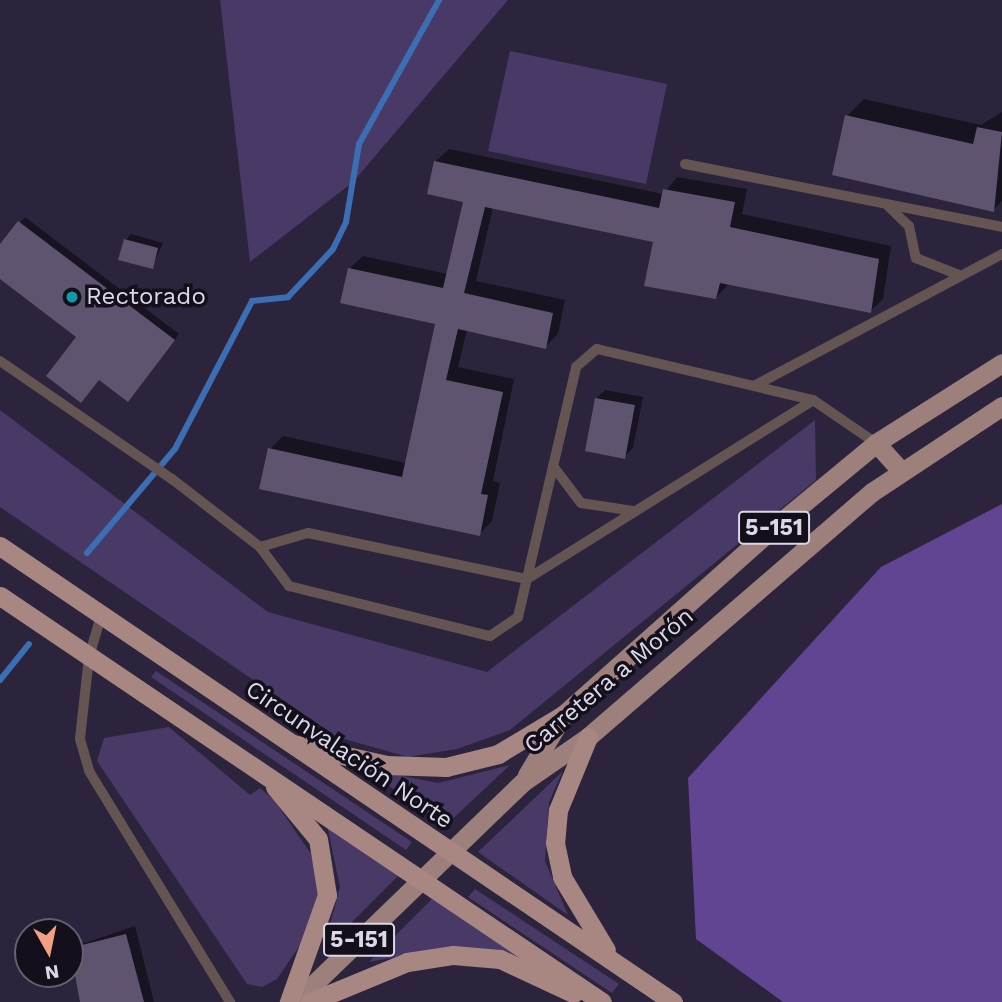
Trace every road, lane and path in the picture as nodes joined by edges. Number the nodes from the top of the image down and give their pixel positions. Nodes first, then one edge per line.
1 (685, 164) dead end
2 (886, 204) junction
3 (1002, 227) edge
4 (1002, 254) edge
5 (959, 275) junction
6 (0, 361) edge
7 (1002, 363) edge
8 (754, 386) junction
9 (813, 400) junction
10 (1002, 406) edge
11 (876, 443) junction
12 (553, 466) junction
13 (900, 470) junction
14 (634, 511) junction
15 (0, 546) edge
16 (260, 547) junction
17 (527, 579) junction
18 (0, 596) edge
19 (101, 616) junction
20 (89, 657) junction
21 (563, 715) junction
22 (588, 737) junction
23 (286, 743) junction
24 (242, 754) junction
25 (523, 782) junction
26 (448, 851) junction
27 (422, 878) junction
28 (613, 959) junction
29 (230, 1002) edge
30 (289, 1002) edge
31 (295, 1002) edge
32 (310, 1002) edge
33 (591, 1002) edge
34 (602, 1002) edge
35 (673, 1002) edge

1 - 2 lane
2 - 3 lane
2 - 5 lane
4 - 5 lane
5 - 8 lane
6 - 16 lane
7 - 11 main road, Carretera a Morón / 5-151
8 - 9 lane
8 - 12 lane
9 - 11 lane
9 - 14 lane
10 - 13 main road, Carretera a Morón / 5-151
11 - 13 main road
11 - 21 main road, Carretera a Morón / 5-151
12 - 14 lane
12 - 17 lane
13 - 22 main road, Carretera a Morón / 5-151
14 - 17 lane
15 - 19 highway, Circunvalación Norte
16 - 17 lane
16 - 17 lane
18 - 20 highway
19 - 20 lane
19 - 23 highway, Circunvalación Norte
20 - 24 highway
20 - 29 lane
21 - 23 highway
21 - 25 main road, Carretera a Morón / 5-151
22 - 25 main road, Carretera a Morón / 5-151
22 - 28 highway
23 - 26 highway, Circunvalación Norte
24 - 27 highway
24 - 30 highway
25 - 26 main road, 5-151
26 - 27 main road, 5-151
26 - 28 highway, Circunvalación Norte
27 - 31 main road, 5-151
27 - 34 highway
28 - 35 highway, Circunvalación Norte
32 - 33 highway

